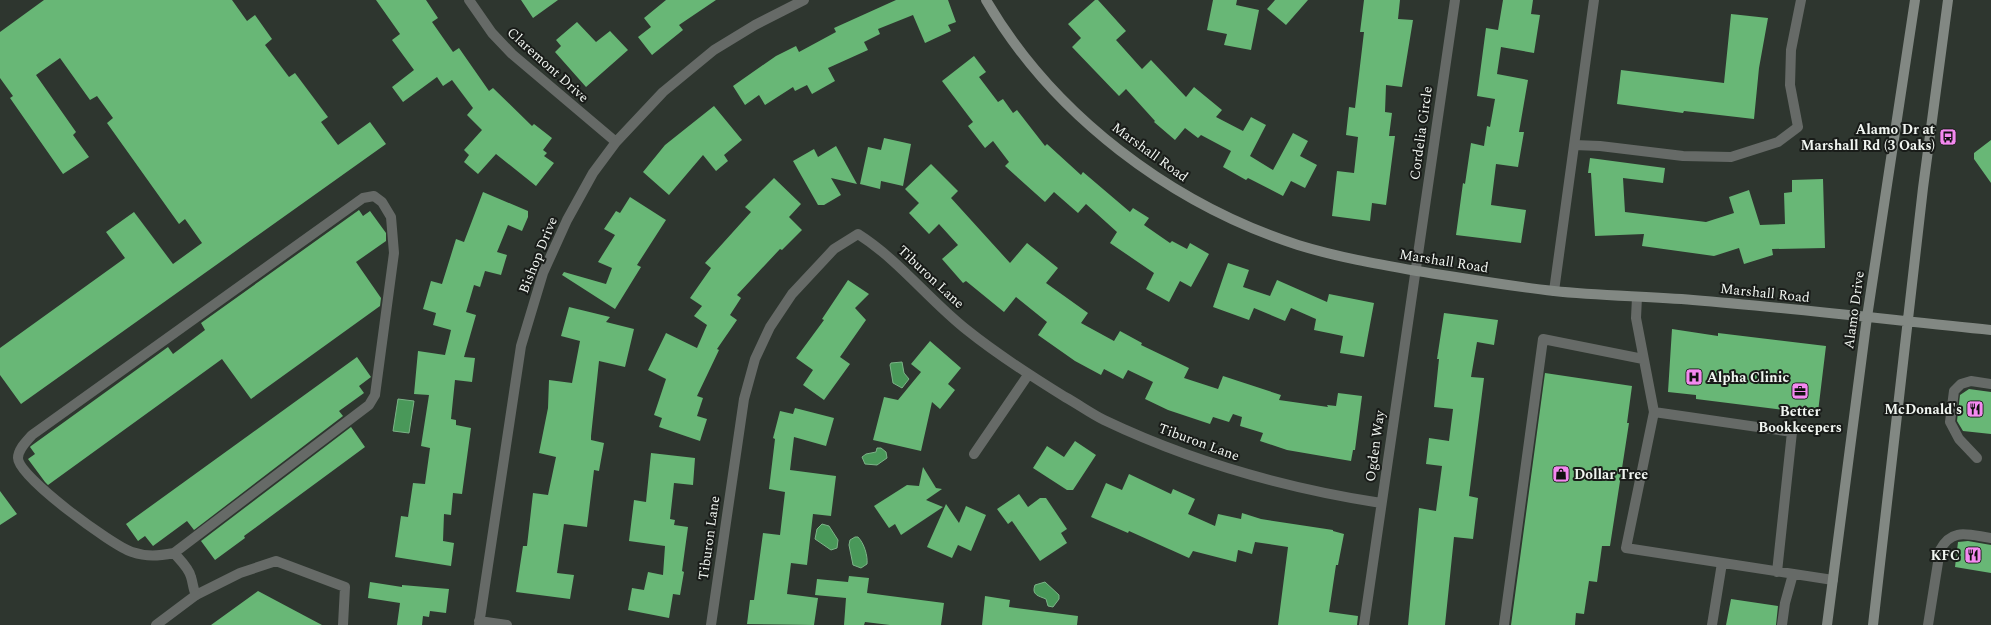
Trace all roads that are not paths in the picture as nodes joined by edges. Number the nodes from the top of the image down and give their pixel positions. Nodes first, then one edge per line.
1 (469, 0) edge
2 (804, 0) edge
3 (986, 0) edge
4 (1455, 0) edge
5 (1594, 0) edge
6 (1801, 0) edge
7 (1914, 0) edge
8 (1948, 0) edge
9 (616, 142) junction
10 (1574, 145) junction
11 (1415, 270) junction
12 (1554, 291) junction
13 (1637, 297) junction
14 (1867, 317) junction
15 (1908, 322) junction
16 (1991, 330) edge
17 (1643, 359) junction
18 (1028, 375) junction
19 (1991, 384) edge
20 (1654, 412) junction
21 (974, 454) dead end
22 (1977, 458) dead end
23 (1381, 503) junction
24 (1991, 538) edge
25 (174, 553) junction
26 (1722, 563) junction
27 (1777, 572) junction
28 (1793, 574) junction
29 (1833, 580) junction
30 (196, 595) junction
31 (479, 623) edge
32 (156, 625) edge
33 (342, 625) edge
34 (507, 625) edge
35 (711, 625) edge
36 (1364, 625) edge
37 (1504, 625) edge
38 (1712, 625) edge
39 (1782, 625) edge
40 (1827, 625) edge
41 (1873, 625) edge
42 (1928, 625) edge

1 - 9 street, Claremont Drive
2 - 9 street, Bishop Drive
3 - 11 main road, Marshall Road
4 - 11 street, Cordelia Circle
5 - 10 street
6 - 10 street
7 - 14 main road, Alamo Drive
8 - 15 main road
9 - 31 street, Bishop Drive
10 - 12 street
11 - 12 main road, Marshall Road
11 - 23 street, Ogden Way
12 - 13 main road, Marshall Road
13 - 14 main road, Marshall Road
13 - 17 street
14 - 15 main road, Marshall Road
14 - 29 main road, Alamo Drive
15 - 16 main road, Marshall Road
15 - 41 main road
17 - 20 street
17 - 37 street
18 - 21 street
18 - 23 street, Tiburon Lane
18 - 35 street, Tiburon Lane
19 - 22 street
20 - 26 street
20 - 27 street
23 - 36 street, Ogden Way
24 - 42 street
25 - 25 street
25 - 30 street
26 - 27 street
26 - 38 street
27 - 28 street
28 - 29 street
28 - 39 street
29 - 40 main road, Alamo Drive
30 - 32 street
30 - 33 street
31 - 34 street

